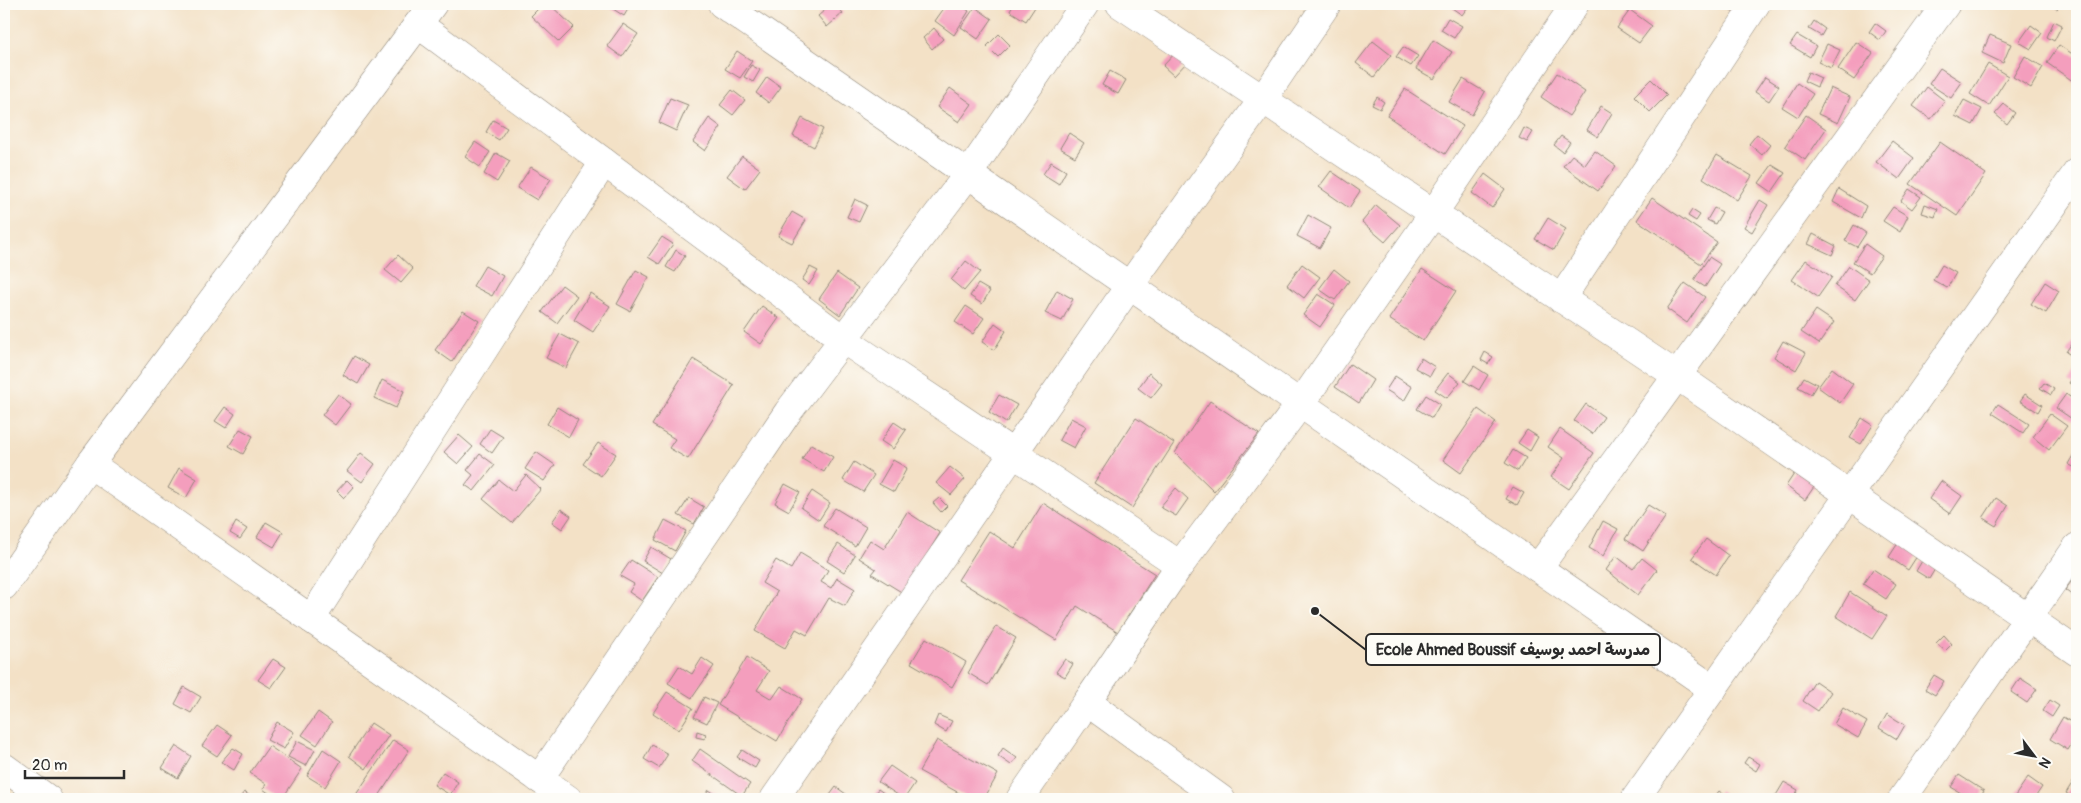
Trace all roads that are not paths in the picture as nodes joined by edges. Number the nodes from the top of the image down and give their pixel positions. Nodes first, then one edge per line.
1 (722, 4) edge
2 (1085, 4) edge
3 (1120, 4) edge
4 (1327, 4) edge
5 (1575, 4) edge
6 (1756, 4) edge
7 (1946, 4) edge
8 (425, 14) edge
9 (1263, 99) junction
10 (604, 162) junction
11 (2077, 172) edge
12 (969, 173) junction
13 (1433, 214) junction
14 (1130, 285) junction
15 (1560, 299) junction
16 (844, 340) junction
17 (1676, 375) junction
18 (1301, 403) junction
19 (1013, 454) junction
20 (90, 464) junction
21 (1849, 495) junction
22 (2077, 547) edge
23 (1180, 565) junction
24 (1538, 568) junction
25 (4, 586) edge
26 (2027, 618) junction
27 (311, 619) junction
28 (2077, 652) edge
29 (1714, 689) junction
30 (1087, 702) junction
31 (4, 767) edge
32 (539, 779) junction
33 (48, 799) edge
34 (568, 799) edge
35 (774, 799) edge
36 (1020, 799) edge
37 (1221, 799) edge
38 (1636, 799) edge
39 (1902, 799) edge

1 - 12 street
2 - 12 street
3 - 9 street
4 - 9 street
5 - 13 street
6 - 15 street
7 - 17 street
8 - 10 street
8 - 20 street
9 - 13 street
9 - 14 street
10 - 16 street
10 - 27 street
11 - 21 street
12 - 14 street
12 - 16 street
13 - 15 street
13 - 18 street
14 - 18 street
14 - 19 street
15 - 17 street
16 - 19 street
16 - 32 street
17 - 21 street
17 - 24 street
18 - 23 street
18 - 24 street
19 - 23 street
19 - 35 street
20 - 25 street
20 - 27 street
21 - 26 street
21 - 29 street
22 - 26 street
23 - 30 street
24 - 29 street
26 - 28 street
26 - 39 street
27 - 32 street
29 - 38 street
30 - 36 street
30 - 37 street
31 - 33 street
32 - 34 street

